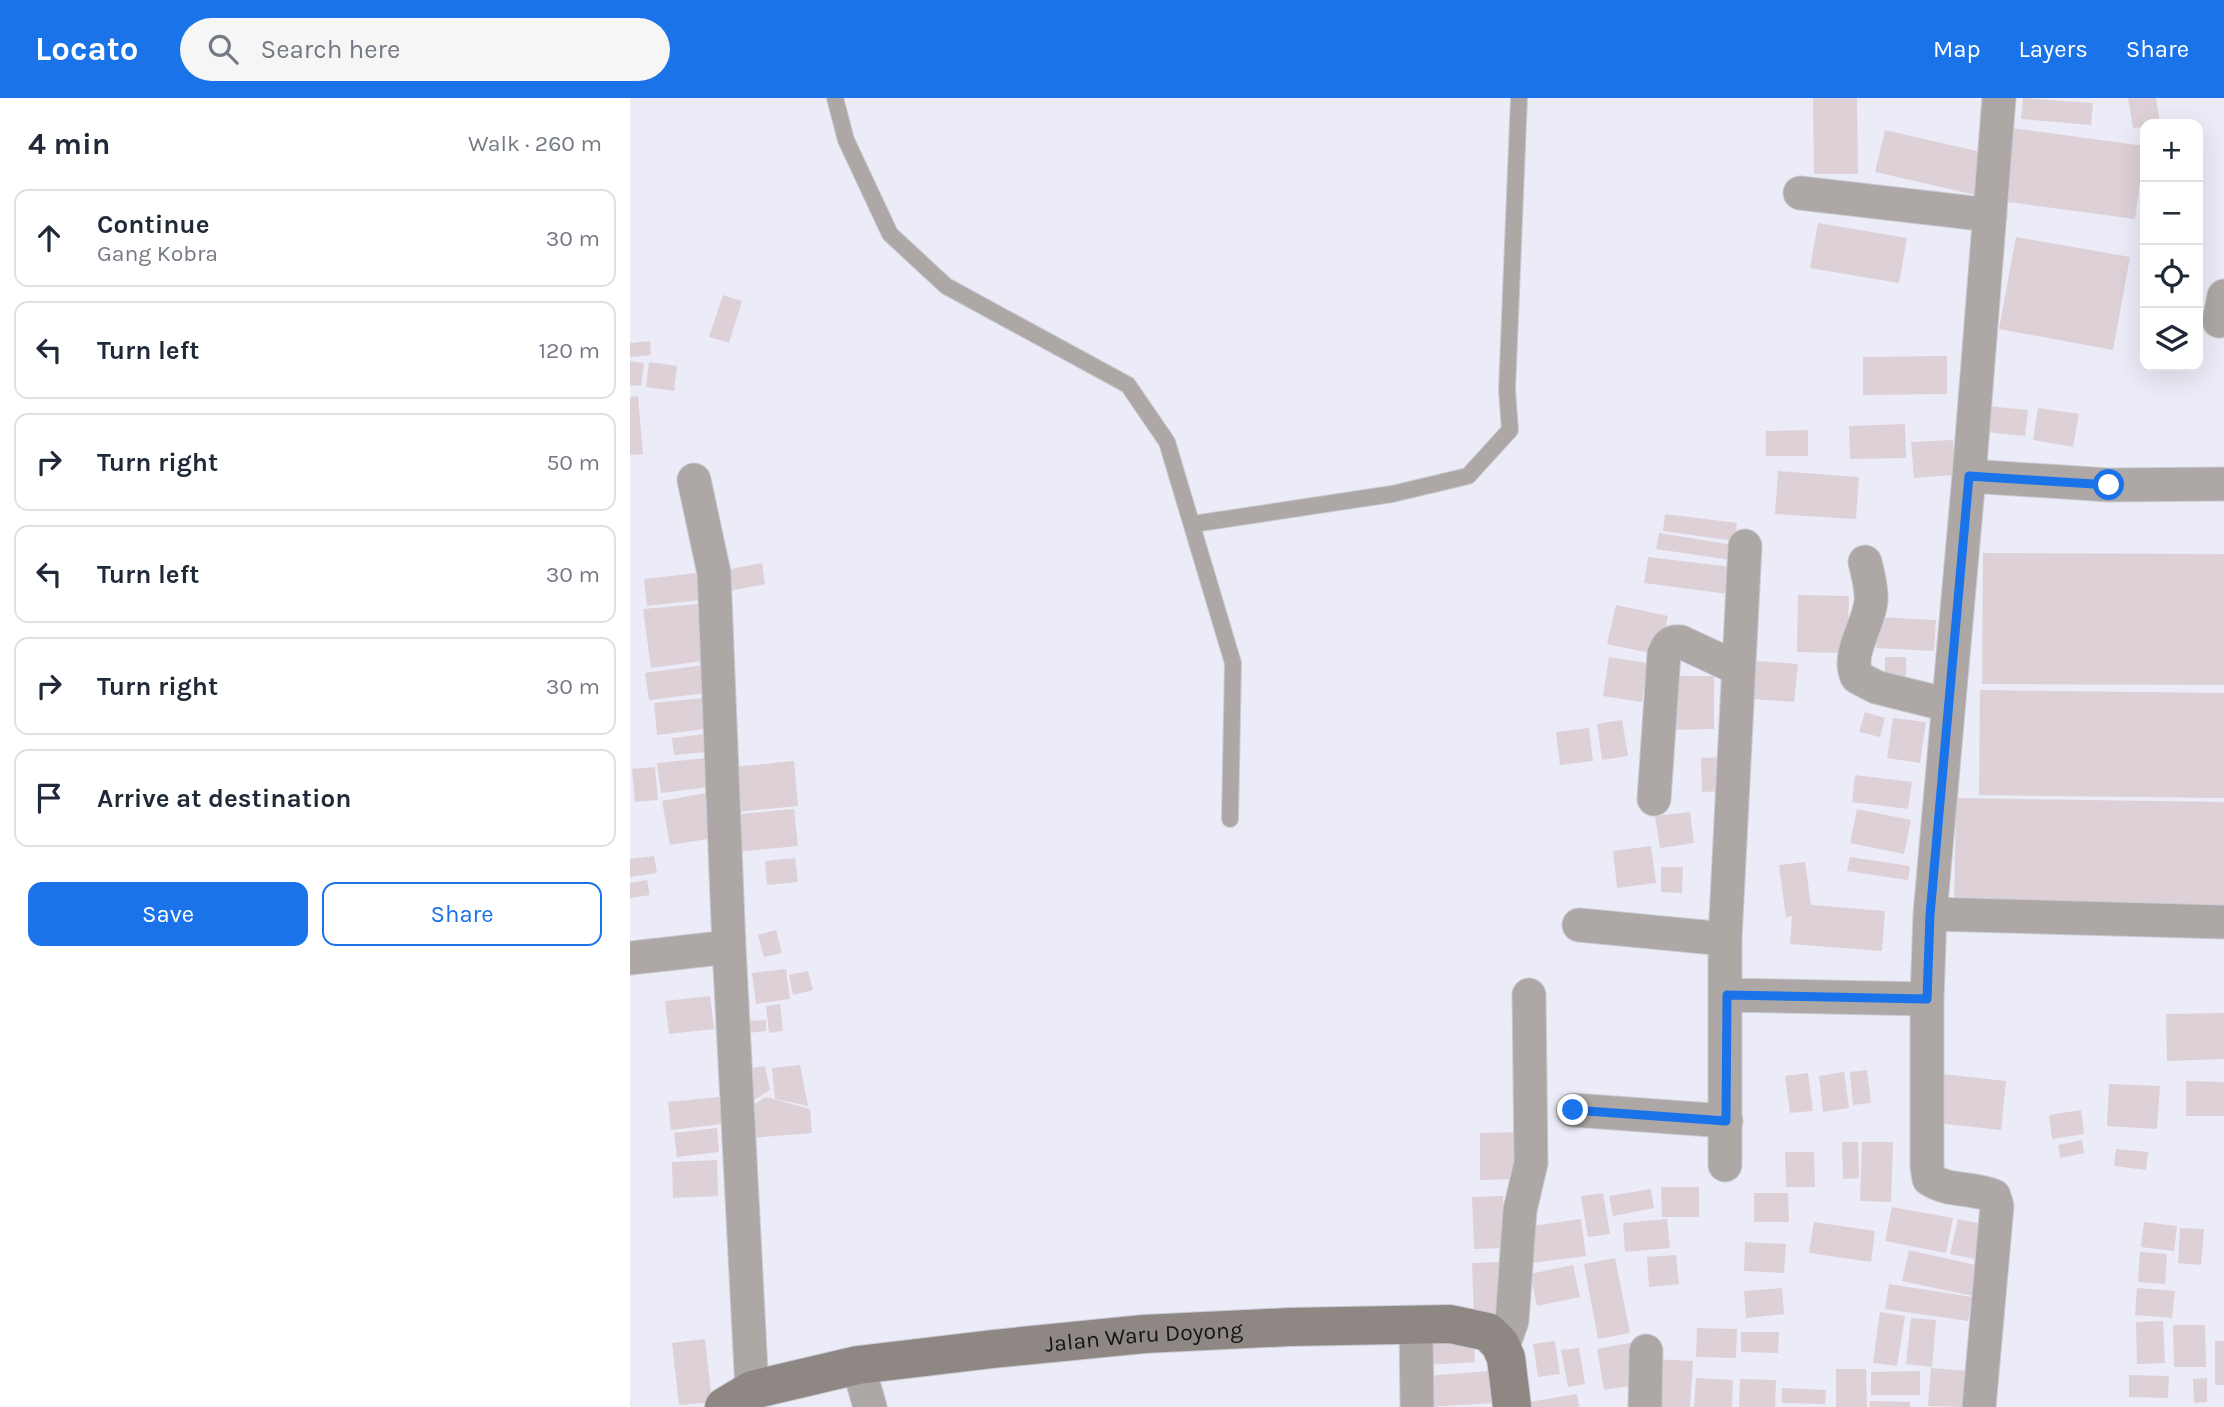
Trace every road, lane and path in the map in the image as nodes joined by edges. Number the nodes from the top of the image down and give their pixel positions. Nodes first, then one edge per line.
1 (835, 98) edge
2 (1519, 98) edge
3 (1999, 98) edge
4 (1800, 192) dead end
5 (1990, 215) junction
6 (1969, 476) junction
7 (694, 480) dead end
8 (2224, 484) edge
9 (1192, 524) junction
10 (1745, 546) dead end
11 (1865, 562) dead end
12 (1739, 669) junction
13 (1948, 705) junction
14 (1654, 799) dead end
15 (1230, 819) dead end
16 (1930, 915) junction
17 (2224, 922) edge
18 (1579, 925) dead end
19 (1726, 939) junction
20 (729, 947) junction
21 (630, 958) edge
22 (1529, 995) dead end
23 (1727, 995) junction
24 (1927, 999) junction
25 (1573, 1110) dead end
26 (1726, 1121) junction
27 (1725, 1165) dead end
28 (1416, 1324) junction
29 (1500, 1344) junction
30 (1646, 1350) dead end
31 (858, 1366) junction
32 (738, 1399) edge
33 (870, 1407) edge
34 (1417, 1407) edge
35 (1512, 1407) edge
36 (1645, 1407) edge
37 (1979, 1407) edge

1 - 9 lane
2 - 9 lane
3 - 5 street
4 - 5 street
5 - 6 street
6 - 8 street
6 - 13 street
7 - 20 street
9 - 15 lane
10 - 12 street
11 - 13 street
12 - 14 street
12 - 19 street
13 - 16 street
16 - 17 street
16 - 24 street
18 - 19 street
19 - 23 street
20 - 21 street
20 - 32 street
22 - 29 street
23 - 24 street
23 - 26 street
24 - 37 street
25 - 26 street
26 - 27 street
28 - 29 street, Jalan Waru Doyong
28 - 31 street, Jalan Waru Doyong
28 - 34 street
29 - 35 street
30 - 36 street
31 - 32 street, Jalan Waru Doyong
31 - 33 street

